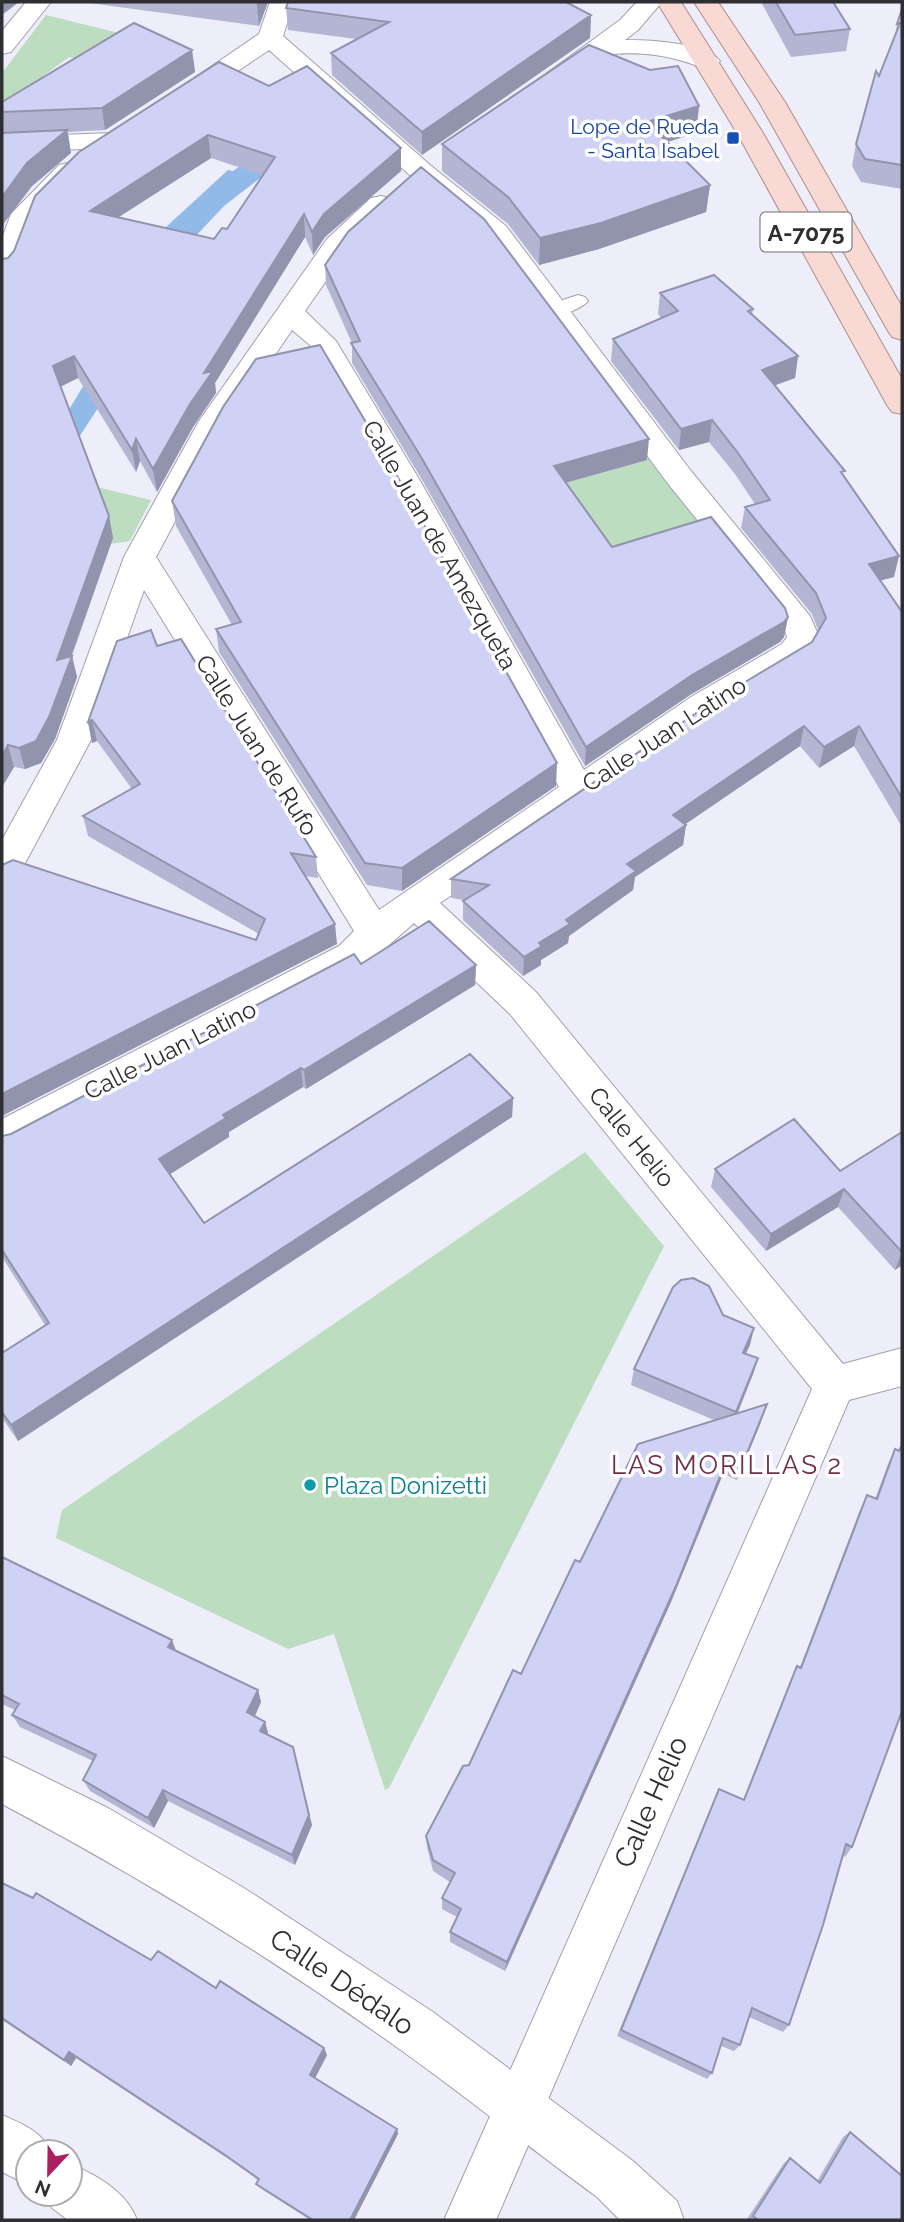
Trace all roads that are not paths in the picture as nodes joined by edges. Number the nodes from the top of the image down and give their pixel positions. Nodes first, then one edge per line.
1 (39, 2) edge
2 (282, 2) edge
3 (650, 2) edge
4 (669, 2) edge
5 (706, 2) edge
6 (270, 38) junction
7 (2, 47) edge
8 (601, 47) junction
9 (707, 61) junction
10 (533, 94) edge
11 (160, 111) edge
12 (136, 126) edge
13 (113, 141) junction
14 (2, 145) edge
15 (432, 163) junction
16 (2, 272) edge
17 (289, 312) junction
18 (902, 331) edge
19 (902, 405) edge
20 (140, 557) junction
21 (578, 790) junction
22 (2, 872) edge
23 (415, 902) junction
24 (375, 933) junction
25 (2, 1138) edge
26 (902, 1367) edge
27 (835, 1385) junction
28 (2, 1779) edge
29 (517, 2108) junction
30 (84, 2200) edge
31 (111, 2220) edge
32 (470, 2220) edge
33 (658, 2220) edge

1 - 7 street
2 - 6 street
3 - 8 street
4 - 9 main road, A-7075
5 - 18 main road, A-7075
6 - 11 street
6 - 15 street, Calle Juan Latino
8 - 9 street
8 - 10 street
9 - 19 main road, A-7075
12 - 13 street
13 - 14 street
13 - 16 street
15 - 17 street
15 - 21 street, Calle Juan Latino
17 - 20 street
17 - 21 street, Calle Juan de Amezqueta
20 - 22 street
20 - 24 street, Calle Juan de Rufo
21 - 23 street, Calle Juan Latino
23 - 24 street, Calle Juan Latino
23 - 27 street, Calle Helio
24 - 25 street, Calle Juan Latino
26 - 27 street
27 - 29 street, Calle Helio
28 - 29 street, Calle Dédalo
29 - 32 street, Calle Helio
29 - 33 street, Calle Dédalo
30 - 31 street

